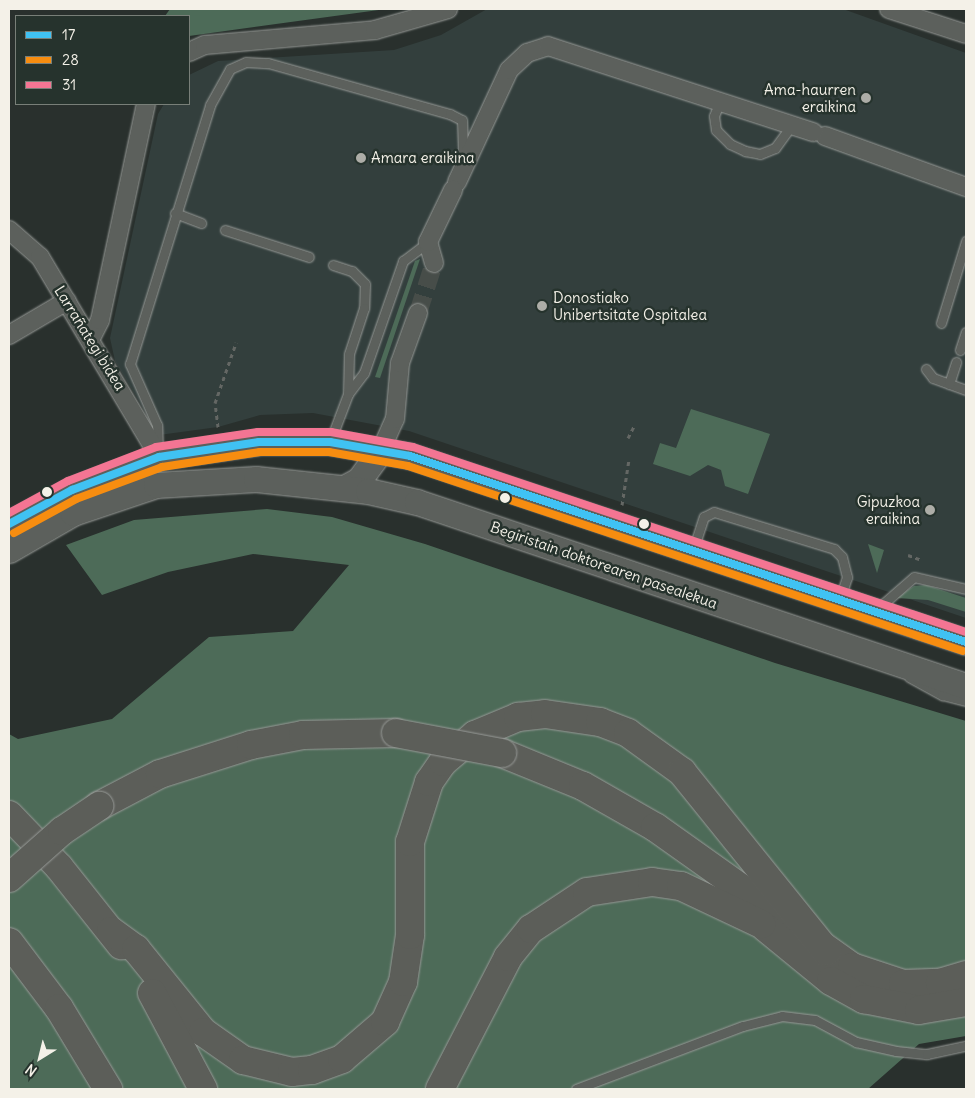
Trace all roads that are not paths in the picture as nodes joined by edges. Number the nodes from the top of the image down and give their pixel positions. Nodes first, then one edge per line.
1 (448, 9) edge
2 (888, 9) edge
3 (966, 34) edge
4 (190, 52) edge
5 (720, 101) junction
6 (146, 105) edge
7 (792, 125) junction
8 (457, 182) junction
9 (966, 187) edge
10 (175, 213) junction
11 (201, 223) dead end
12 (9, 230) edge
13 (225, 230) dead end
14 (966, 240) edge
15 (428, 242) junction
16 (309, 257) dead end
17 (434, 263) tunnel mouth
18 (333, 265) dead end
19 (67, 301) junction
20 (418, 313) tunnel mouth
21 (941, 323) dead end
22 (966, 332) edge
23 (9, 335) edge
24 (91, 338) junction
25 (960, 350) dead end
26 (956, 362) dead end
27 (926, 369) dead end
28 (949, 384) junction
29 (966, 390) edge
30 (348, 394) junction
31 (266, 437) junction
32 (331, 438) junction
33 (383, 446) junction
34 (170, 455) junction
35 (234, 479) junction
36 (202, 480) junction
37 (280, 481) junction
38 (344, 488) junction
39 (73, 513) junction
40 (9, 524) edge
41 (695, 546) junction
42 (9, 550) edge
43 (966, 590) edge
44 (841, 595) junction
45 (878, 608) junction
46 (966, 632) edge
47 (966, 642) edge
48 (966, 686) edge
49 (966, 701) edge
50 (608, 800) junction
51 (9, 815) edge
52 (9, 878) edge
53 (761, 924) junction
54 (111, 931) junction
55 (9, 942) edge
56 (828, 952) junction
57 (966, 975) edge
58 (966, 1002) edge
59 (966, 1046) edge
60 (105, 1087) edge
61 (203, 1089) edge
62 (440, 1089) edge
63 (576, 1089) edge

1 - 4 street
2 - 3 street
5 - 7 street
5 - 7 lane
5 - 8 street
6 - 24 street
7 - 9 street
8 - 10 lane
8 - 15 street
10 - 11 lane
10 - 34 lane
12 - 19 street, Larrañategi bidea
13 - 16 lane
14 - 21 lane
15 - 17 street
15 - 30 lane
18 - 30 lane
19 - 23 street
19 - 24 street, Larrañategi bidea
20 - 33 street
22 - 25 lane
24 - 34 street, Larrañategi bidea
26 - 28 lane
27 - 28 lane
28 - 29 lane
30 - 32 lane
31 - 32 main road
31 - 34 main road
31 - 35 main road
32 - 33 main road
33 - 38 main road
33 - 41 lane
33 - 41 main road
34 - 36 main road, Begiristain doktorearen pasealekua
34 - 39 main road, Begiristain doktorearen pasealekua
34 - 40 main road
35 - 36 main road, Begiristain doktorearen pasealekua
35 - 37 main road, Begiristain doktorearen pasealekua
36 - 39 main road, Begiristain doktorearen pasealekua
37 - 38 main road, Begiristain doktorearen pasealekua
37 - 49 lane
38 - 48 main road, Begiristain doktorearen pasealekua
39 - 42 main road, Begiristain doktorearen pasealekua
41 - 44 main road
41 - 44 lane
43 - 45 lane
44 - 45 main road
45 - 46 lane
45 - 47 main road
50 - 52 highway, bridge
50 - 53 highway
50 - 56 highway
51 - 54 highway
53 - 58 highway
53 - 62 highway
54 - 56 highway
54 - 61 highway
55 - 60 highway
56 - 57 highway
59 - 63 lane

